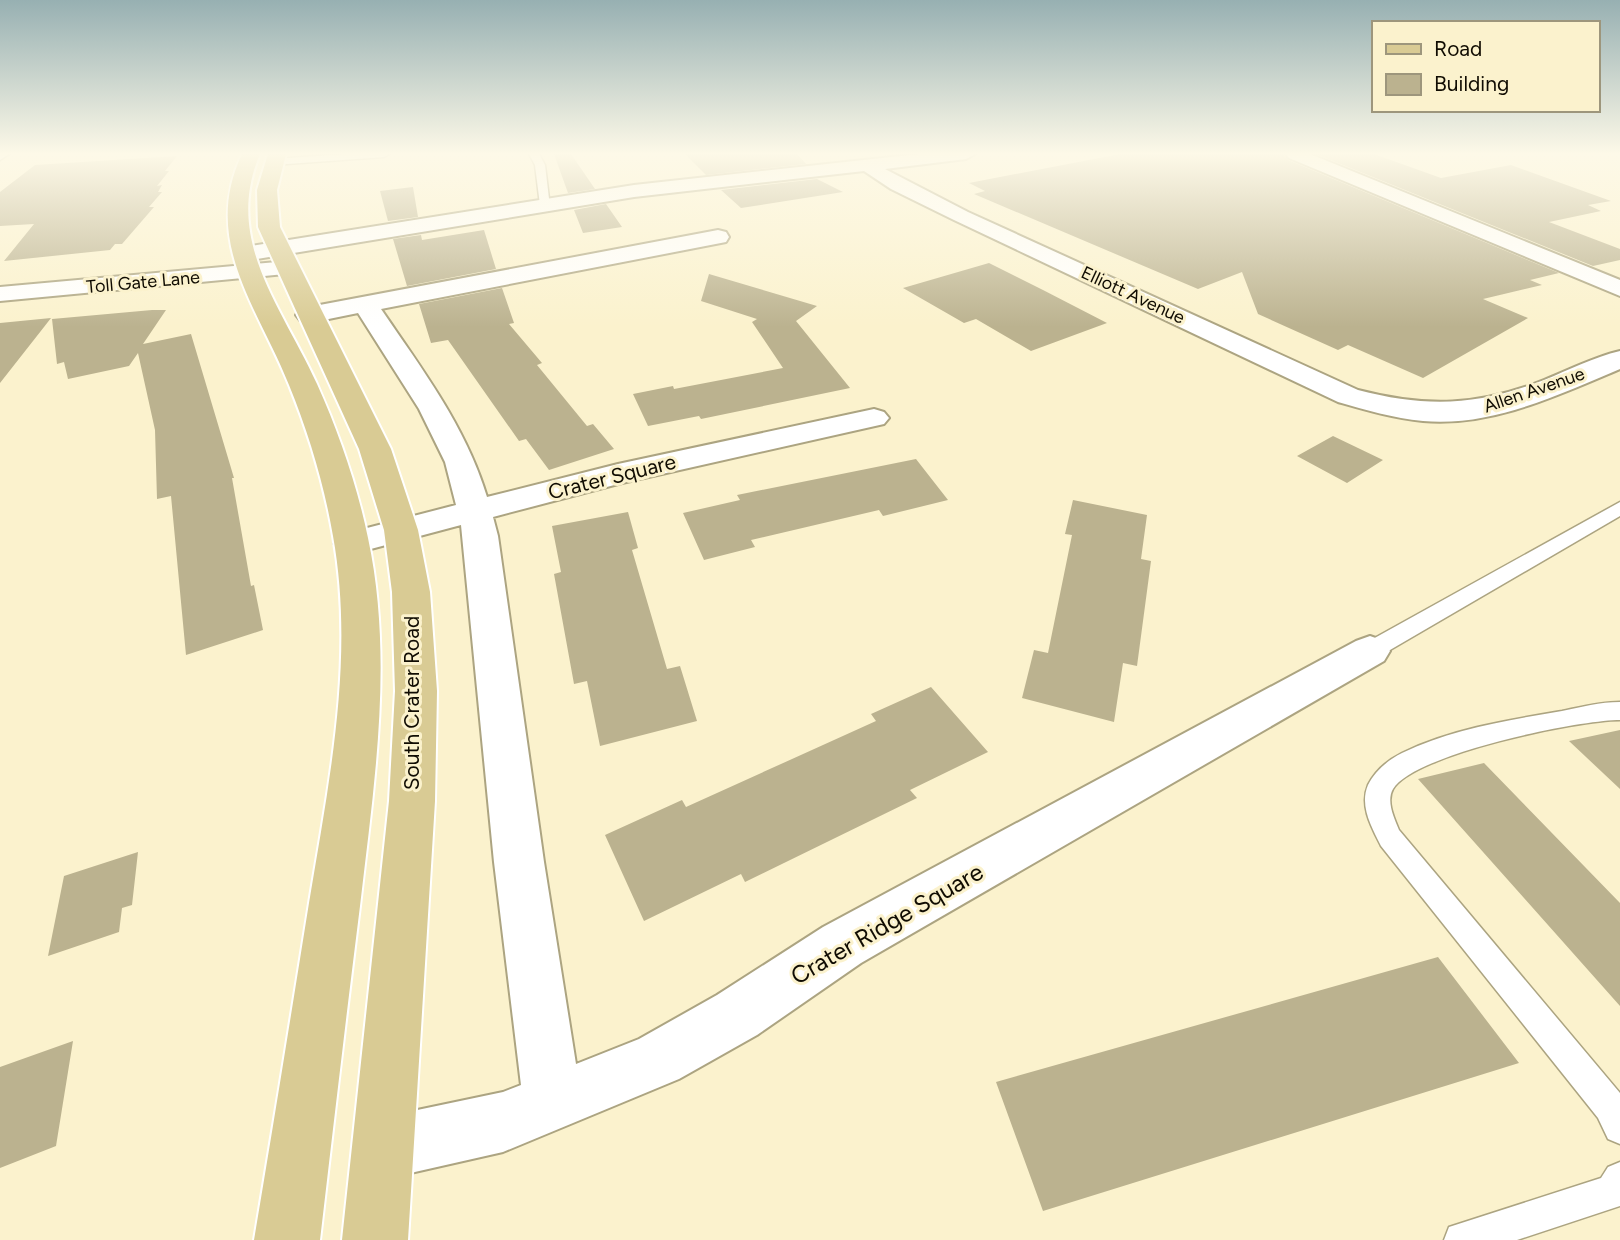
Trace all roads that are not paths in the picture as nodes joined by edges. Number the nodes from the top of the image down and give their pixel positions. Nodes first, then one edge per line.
1 (236, 212) edge
2 (267, 212) edge
3 (512, 212) edge
4 (952, 212) edge
5 (1434, 212) edge
6 (718, 237) dead end
7 (282, 258) junction
8 (248, 263) junction
9 (1620, 289) edge
10 (0, 294) edge
11 (365, 304) junction
12 (309, 315) junction
13 (1620, 359) edge
14 (1405, 411) joint
15 (874, 418) dead end
16 (1620, 508) edge
17 (475, 511) junction
18 (401, 530) junction
19 (352, 543) junction
20 (1370, 651) joint
21 (1620, 711) edge
22 (553, 1104) junction
23 (1620, 1127) edge
24 (384, 1148) junction
25 (1620, 1179) edge
26 (287, 1240) edge
27 (375, 1240) edge
28 (1462, 1240) edge

1 - 8 main road
2 - 7 main road, South Crater Road
3 - 7 street, Toll Gate Lane
4 - 14 street, Elliott Avenue
5 - 9 street
6 - 11 street
7 - 8 street, Toll Gate Lane
7 - 12 main road, South Crater Road
8 - 10 street, Toll Gate Lane
8 - 19 main road
11 - 12 street
11 - 17 street
12 - 18 main road, South Crater Road
13 - 14 street, Allen Avenue
15 - 17 street, Crater Square
16 - 20 lane
17 - 18 street, Crater Square
17 - 22 street
18 - 19 street, Crater Square
18 - 24 main road, South Crater Road
19 - 26 main road
20 - 22 street, Crater Ridge Square
21 - 23 lane
22 - 24 street, Crater Ridge Square
24 - 27 main road, South Crater Road
25 - 28 lane

